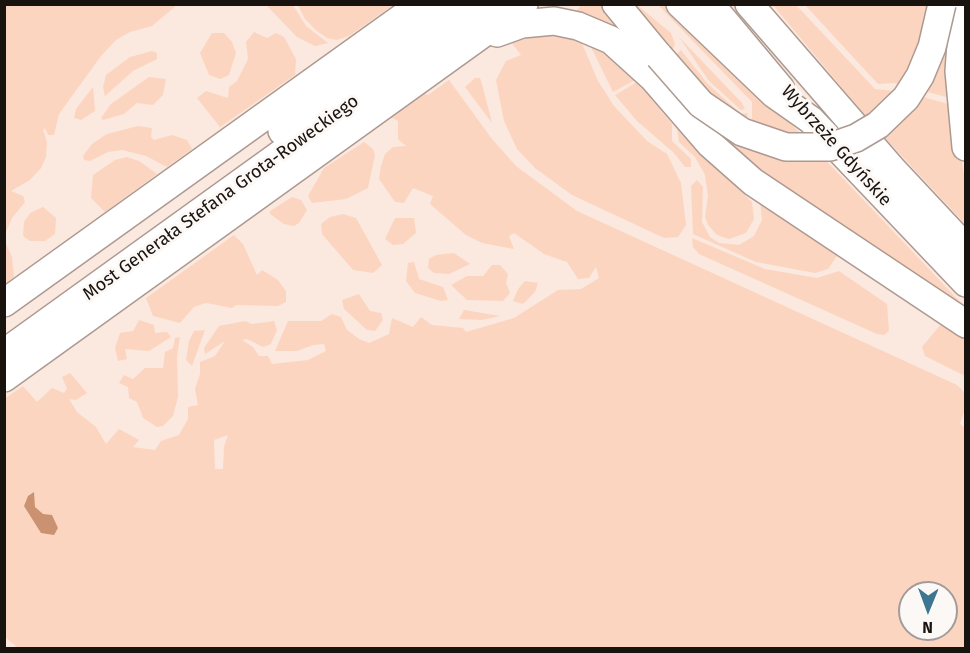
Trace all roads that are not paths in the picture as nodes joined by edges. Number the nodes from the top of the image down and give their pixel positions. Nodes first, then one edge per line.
1 (455, 4) edge
2 (489, 4) edge
3 (524, 4) edge
4 (616, 4) edge
5 (680, 4) edge
6 (712, 4) edge
7 (749, 4) edge
8 (942, 4) edge
9 (964, 4) edge
10 (427, 24) edge
11 (811, 120) junction
12 (966, 147) edge
13 (966, 248) edge
14 (966, 283) edge
15 (4, 303) edge
16 (966, 324) edge
17 (4, 330) edge
18 (4, 353) edge
19 (4, 378) edge

1 - 10 highway
2 - 10 highway
3 - 10 highway
4 - 8 highway, bridge
5 - 11 highway
6 - 11 main road, Wybrzeże Gdyńskie
7 - 13 highway, Wybrzeże Gdyńskie
9 - 12 highway
10 - 15 highway
10 - 16 highway
10 - 17 highway, Most Generała Stefana Grota-Roweckiego
10 - 18 highway, Most Generała Stefana Grota-Roweckiego
10 - 19 highway
11 - 14 highway, Wybrzeże Gdyńskie

